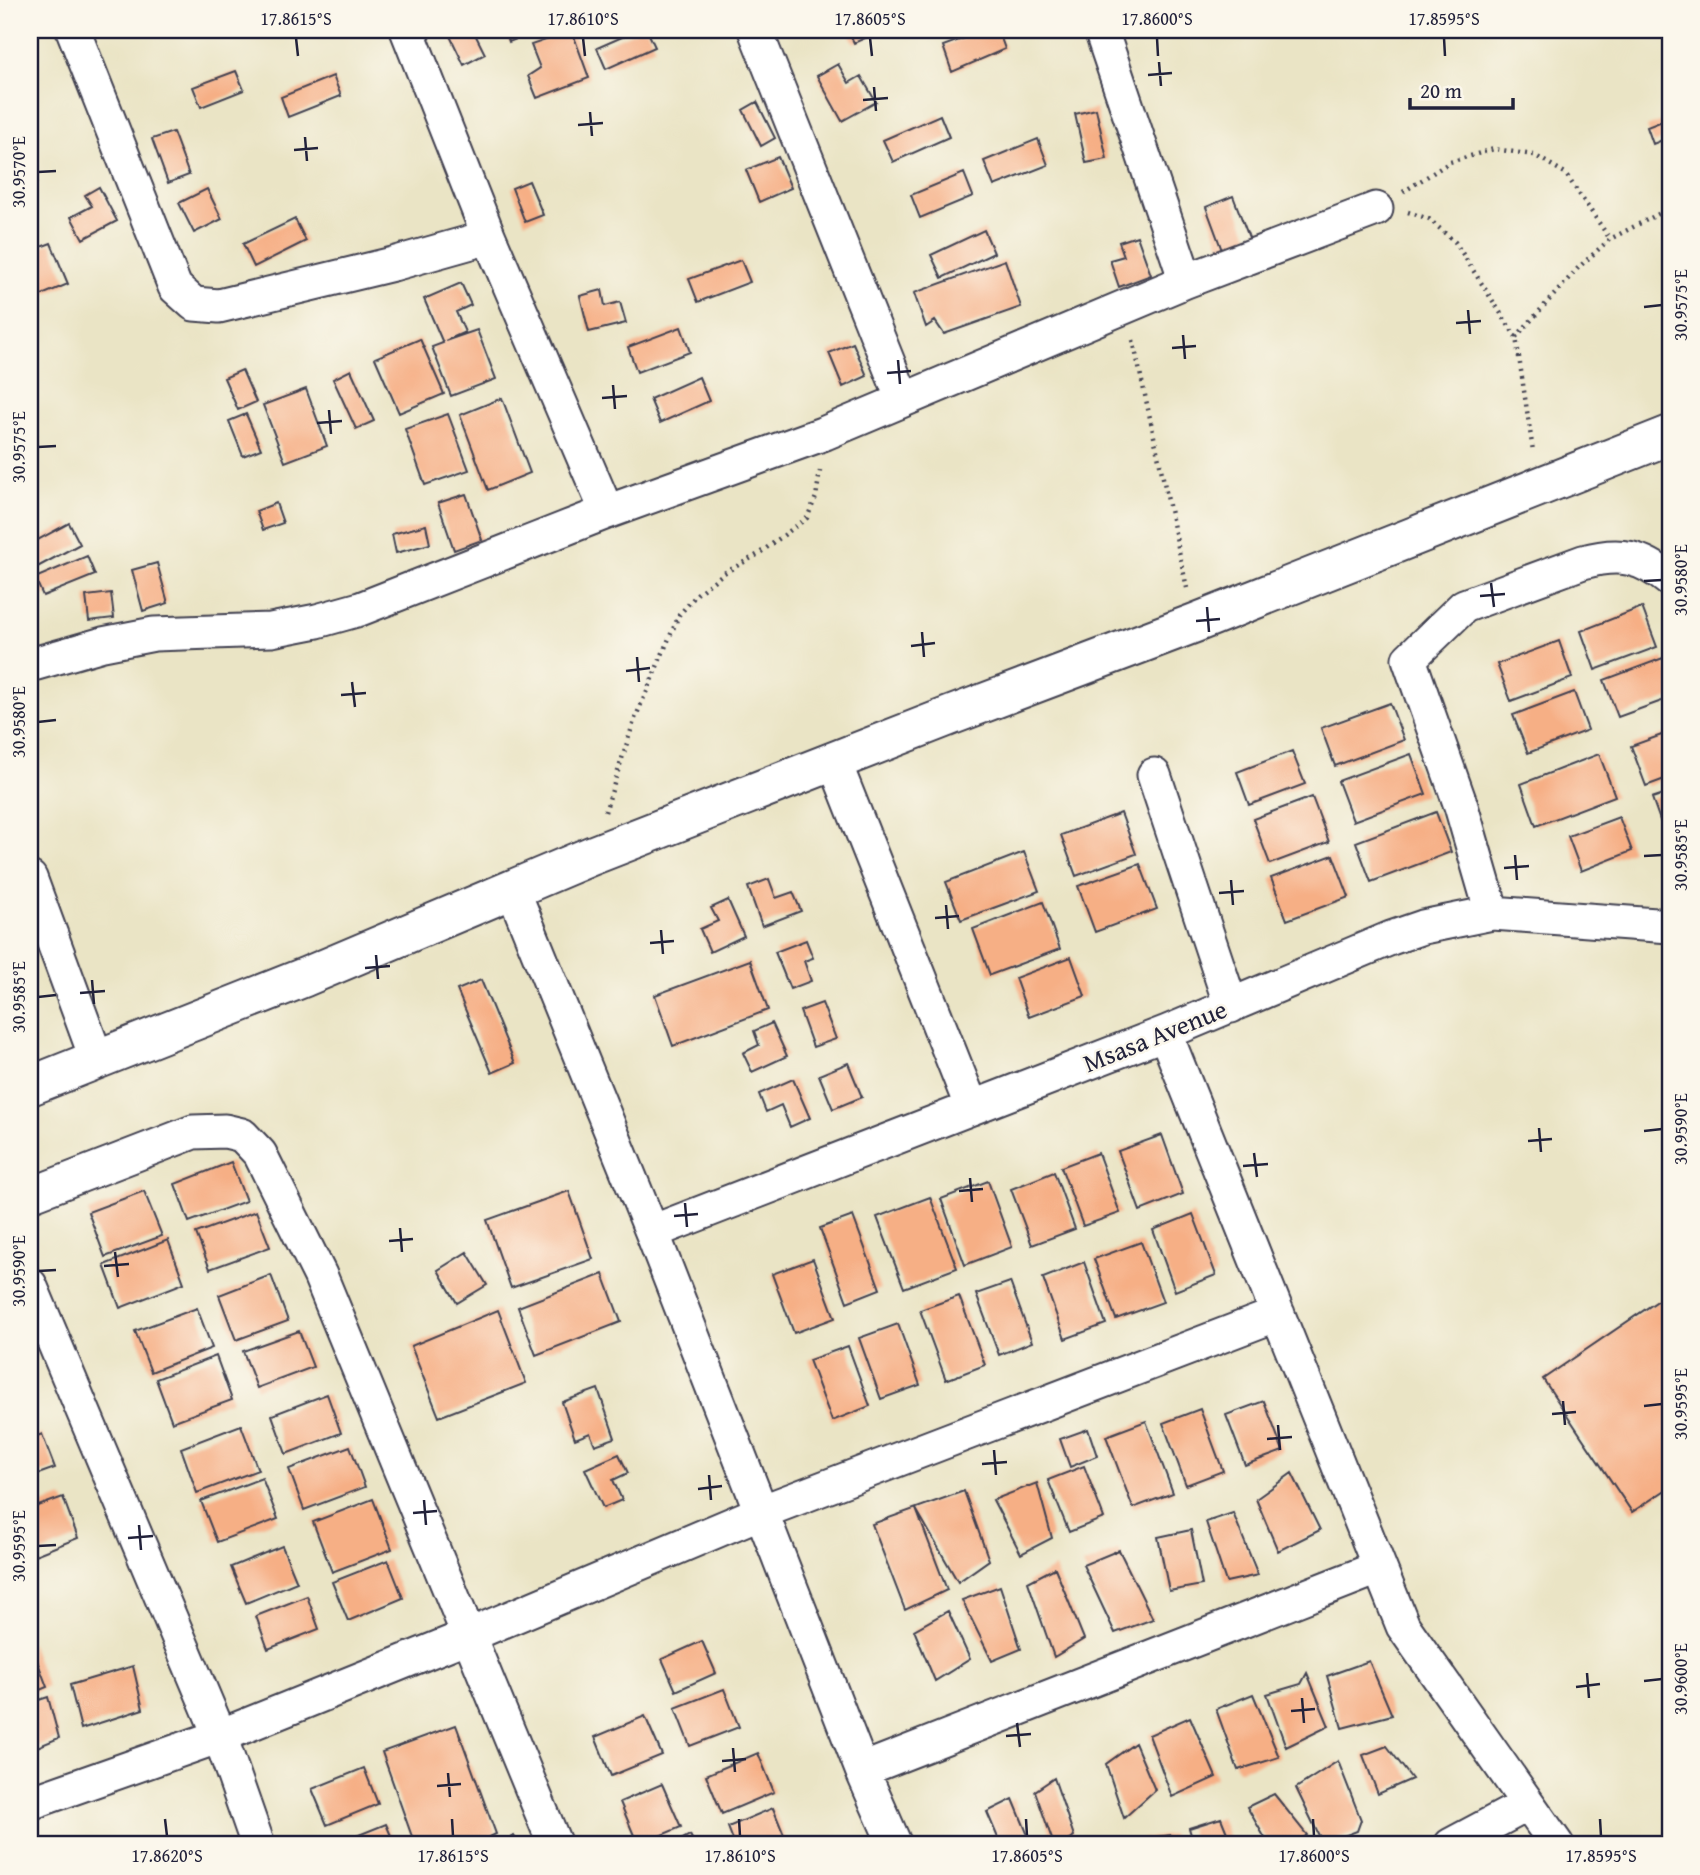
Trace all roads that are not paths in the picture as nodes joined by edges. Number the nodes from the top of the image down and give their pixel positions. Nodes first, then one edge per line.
1 (72, 30) edge
2 (407, 30) edge
3 (755, 30) edge
4 (1101, 30) edge
5 (1376, 209) road end
6 (489, 237) junction
7 (1186, 281) junction
8 (903, 400) junction
9 (1670, 435) edge
10 (607, 512) junction
11 (1670, 580) edge
12 (30, 665) edge
13 (834, 761) junction
14 (1154, 775) dead end
15 (30, 878) edge
16 (512, 888) junction
17 (1492, 913) junction
18 (1670, 926) edge
19 (1231, 1006) junction
20 (1165, 1033) junction
21 (97, 1060) junction
22 (30, 1086) edge
23 (972, 1108) junction
24 (30, 1195) edge
25 (652, 1231) junction
26 (30, 1285) edge
27 (1278, 1314) junction
28 (761, 1512) junction
29 (1378, 1568) junction
30 (470, 1635) junction
31 (220, 1736) junction
32 (862, 1770) junction
33 (30, 1804) edge
34 (1528, 1804) junction
35 (258, 1845) edge
36 (555, 1845) edge
37 (895, 1845) edge
38 (1451, 1845) edge
39 (1558, 1845) edge

1 - 6 street
2 - 6 street
3 - 8 street
4 - 7 street
5 - 7 street
6 - 10 street
7 - 8 street
8 - 10 street
9 - 13 street
10 - 12 street
11 - 17 street
13 - 16 street
13 - 23 street
14 - 19 street
15 - 21 street
16 - 21 street
16 - 25 street
17 - 18 street, Msasa Avenue
17 - 19 street, Msasa Avenue
19 - 20 street, Msasa Avenue
20 - 23 street, Msasa Avenue
20 - 27 street
21 - 22 street
23 - 25 street, Msasa Avenue
24 - 30 street
25 - 28 street
26 - 31 street
27 - 28 street
27 - 29 street
28 - 30 street
28 - 32 street
29 - 32 street
29 - 34 street
30 - 31 street
30 - 36 street
31 - 33 street
31 - 35 street
32 - 37 street
34 - 38 street
34 - 39 street

